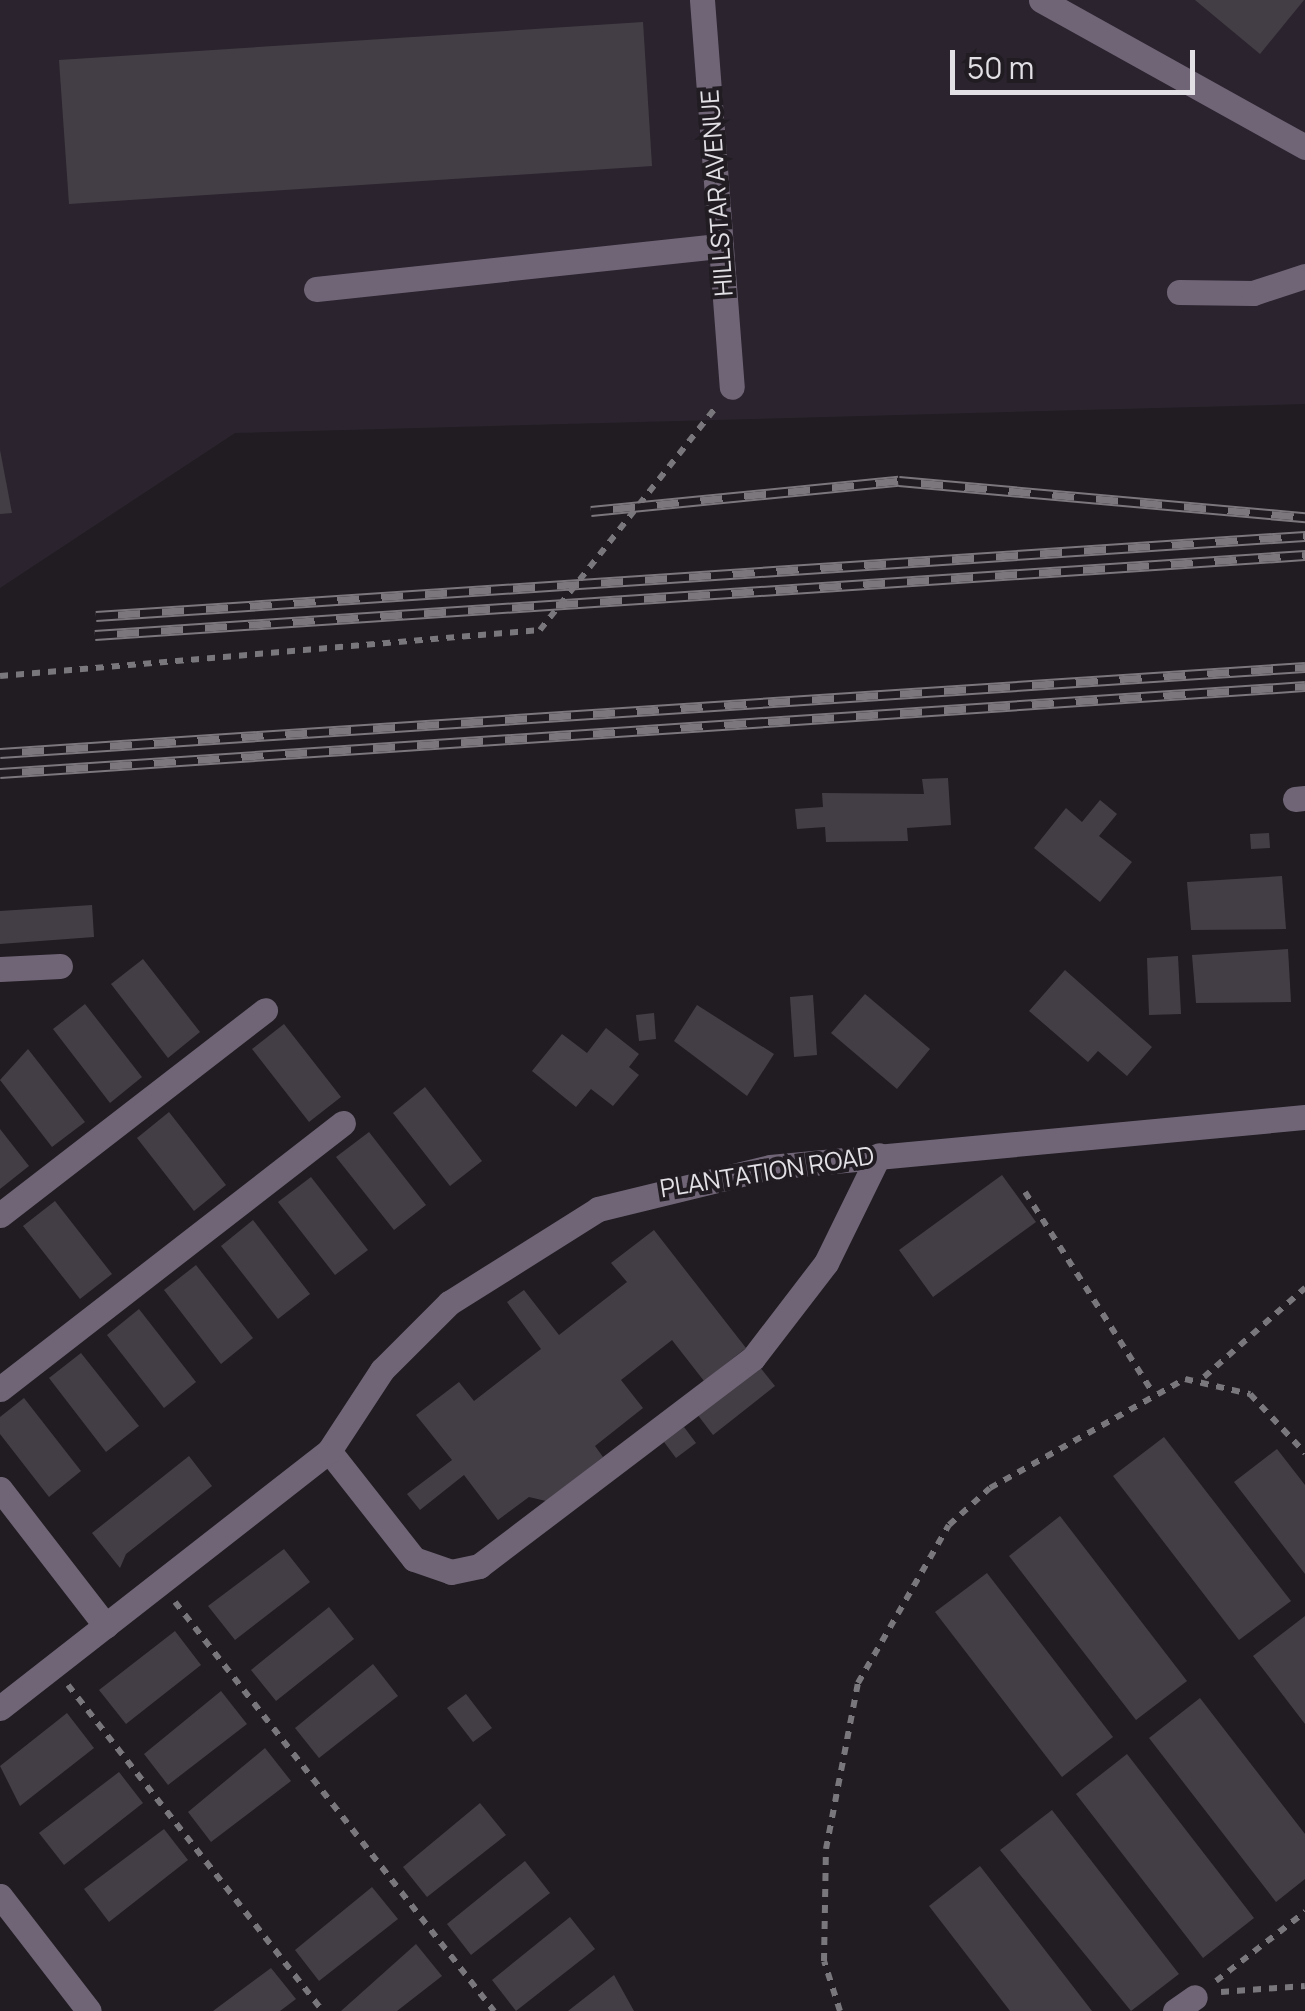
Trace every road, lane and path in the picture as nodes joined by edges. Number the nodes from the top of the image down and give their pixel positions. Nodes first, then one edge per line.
1 (702, 0) edge
2 (1042, 0) edge
3 (1305, 147) edge
4 (722, 246) junction
5 (1305, 276) edge
6 (316, 289) dead end
7 (1179, 292) dead end
8 (732, 387) joint
9 (0, 676) edge
10 (60, 966) dead end
11 (0, 969) edge
12 (264, 1010) dead end
13 (1305, 1118) edge
14 (343, 1123) dead end
15 (879, 1154) junction
16 (1026, 1192) dead end
17 (0, 1215) edge
18 (1305, 1288) edge
19 (1203, 1378) junction
20 (0, 1389) edge
21 (1151, 1390) junction
22 (329, 1452) junction
23 (1305, 1453) edge
24 (0, 1490) edge
25 (160, 1583) junction
26 (106, 1626) junction
27 (53, 1666) junction
28 (0, 1708) edge
29 (0, 1896) edge
30 (1305, 1912) edge
31 (1305, 1986) edge
32 (1185, 2004) edge
33 (89, 2011) edge
34 (323, 2011) edge
35 (494, 2011) edge
36 (840, 2011) edge

1 - 4 street, HILLSTAR AVENUE
2 - 3 street
4 - 6 street
4 - 8 street, HILLSTAR AVENUE
5 - 7 street
8 - 9 path
10 - 11 street
12 - 17 street
13 - 15 street, PLANTATION ROAD
14 - 20 street
15 - 22 street, PLANTATION ROAD
15 - 22 street
16 - 21 path
18 - 19 path
19 - 21 path
19 - 23 path
21 - 36 path
22 - 25 street, PLANTATION ROAD
24 - 26 street
25 - 26 street, PLANTATION ROAD
25 - 35 path
26 - 27 street, PLANTATION ROAD
27 - 28 street, PLANTATION ROAD
27 - 34 path
29 - 33 street
30 - 32 path
31 - 32 path

